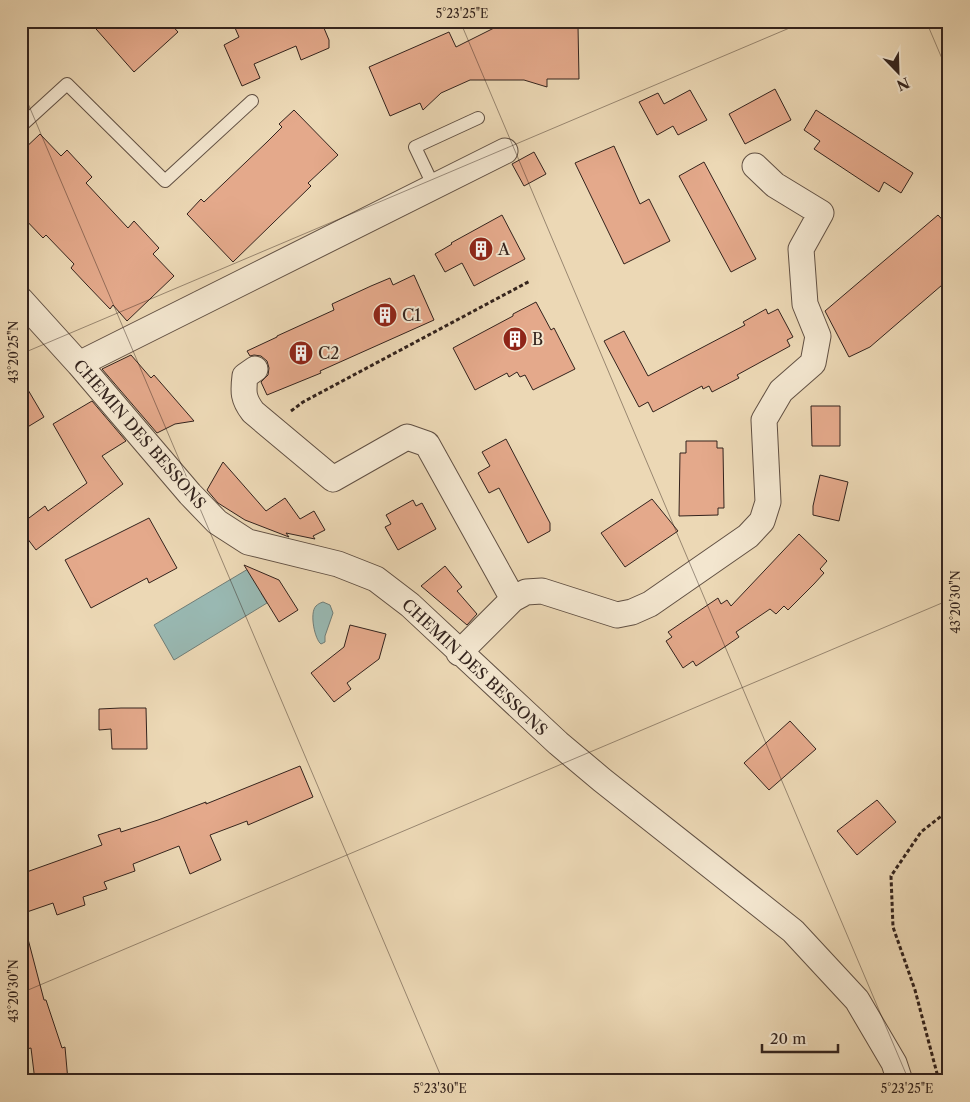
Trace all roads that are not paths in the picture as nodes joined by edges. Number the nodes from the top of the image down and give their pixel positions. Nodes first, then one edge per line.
1 (252, 101) dead end
2 (478, 118) dead end
3 (21, 126) edge
4 (505, 151) dead end
5 (755, 166) dead end
6 (434, 187) junction
7 (21, 300) edge
8 (79, 364) junction
9 (255, 368) dead end
10 (513, 599) junction
11 (460, 652) junction
12 (900, 1081) edge

1 - 3 lane
2 - 6 lane
4 - 6 street
5 - 10 street
6 - 8 street
7 - 8 street, CHEMIN DES BESSONS
8 - 11 street, CHEMIN DES BESSONS
9 - 10 street
10 - 11 street
11 - 12 street, CHEMIN DES BESSONS

